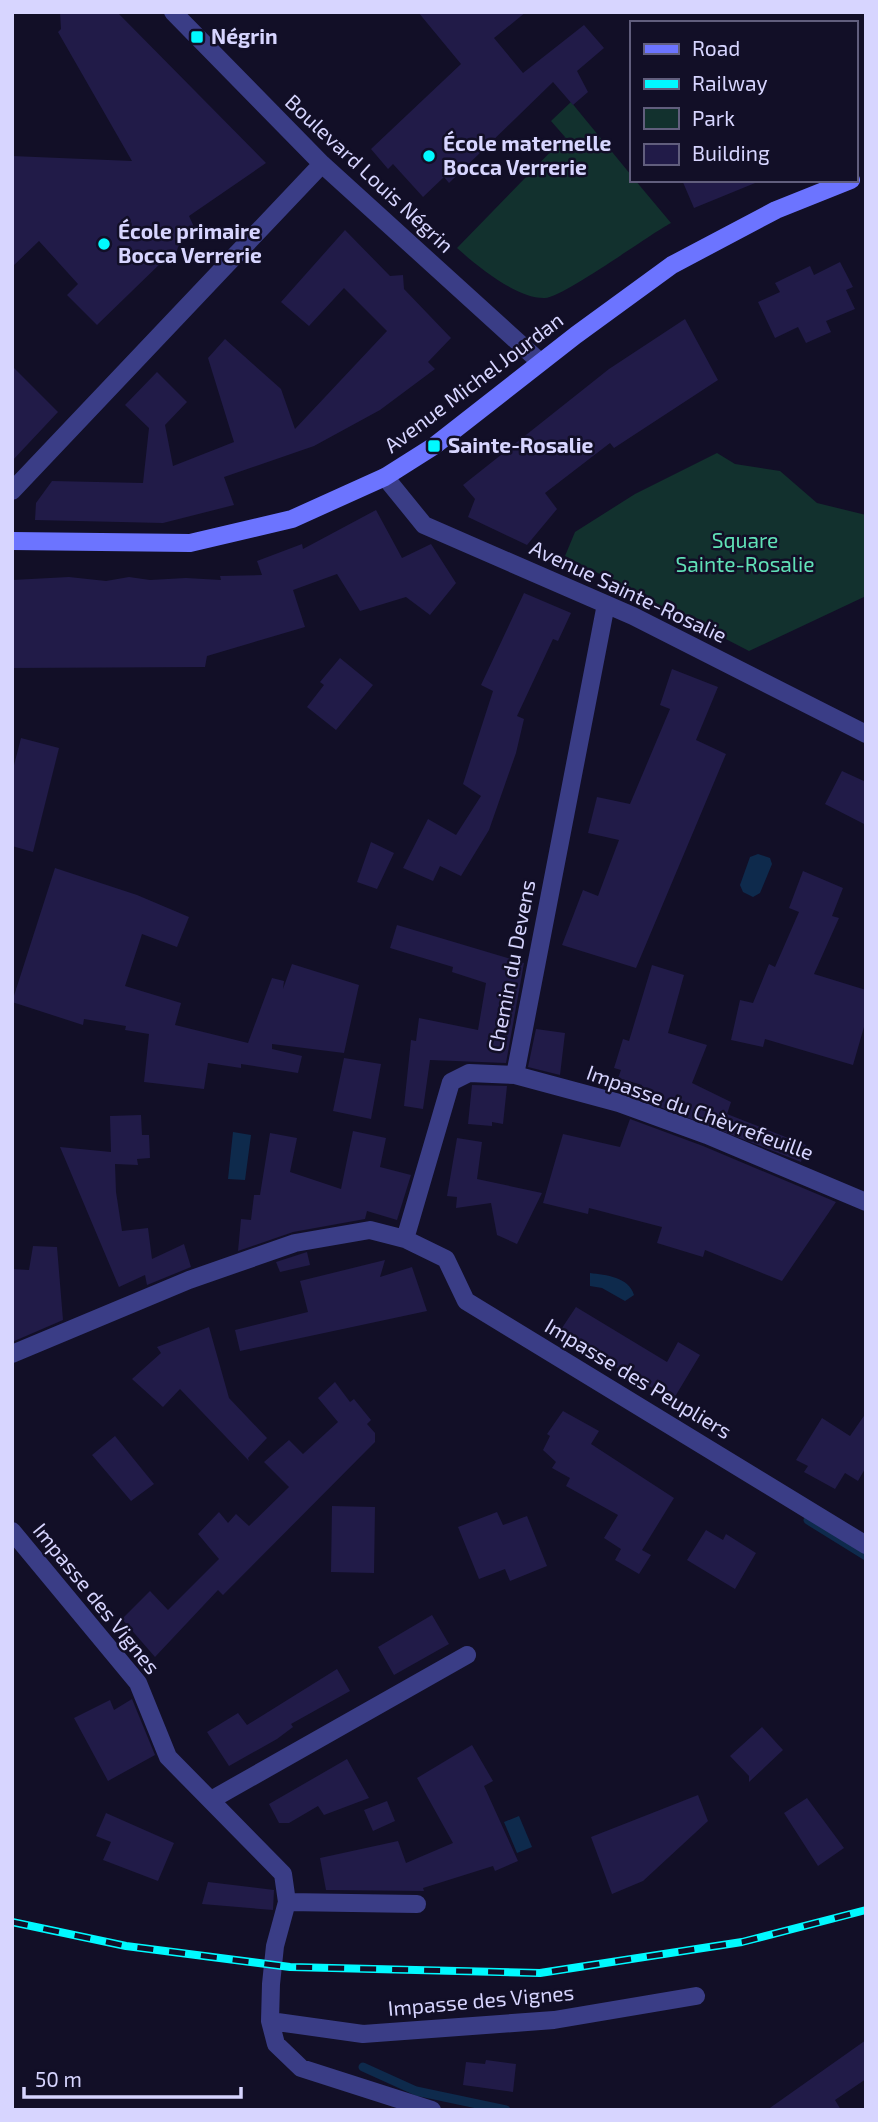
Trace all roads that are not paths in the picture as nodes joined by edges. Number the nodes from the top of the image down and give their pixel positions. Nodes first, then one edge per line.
1 (173, 12) edge
2 (322, 164) junction
3 (846, 182) edge
4 (540, 362) junction
5 (385, 477) junction
6 (12, 491) edge
7 (12, 541) edge
8 (606, 604) junction
9 (866, 734) edge
10 (515, 1075) junction
11 (866, 1202) edge
12 (405, 1238) junction
13 (12, 1354) edge
14 (12, 1531) edge
15 (866, 1545) edge
16 (467, 1655) dead end
17 (211, 1800) junction
18 (287, 1902) junction
19 (417, 1904) dead end
20 (696, 1996) dead end
21 (270, 2021) junction
22 (432, 2110) edge

1 - 2 street, Boulevard Louis Négrin
2 - 4 street, Boulevard Louis Négrin
2 - 6 street
3 - 4 street, Avenue Michel Jourdan
4 - 5 street, Avenue Michel Jourdan
5 - 7 street, Avenue Michel Jourdan
5 - 8 street, Avenue Sainte-Rosalie
8 - 9 street, Avenue Sainte-Rosalie
8 - 10 street, Chemin du Devens
10 - 11 street, Impasse du Chèvrefeuille
10 - 12 street, Chemin du Devens
12 - 13 street
12 - 15 street, Impasse des Peupliers
14 - 17 street, Impasse des Vignes
16 - 17 street
17 - 18 street, Impasse des Vignes
18 - 19 street
18 - 21 street
20 - 21 street, Impasse des Vignes
21 - 22 street

